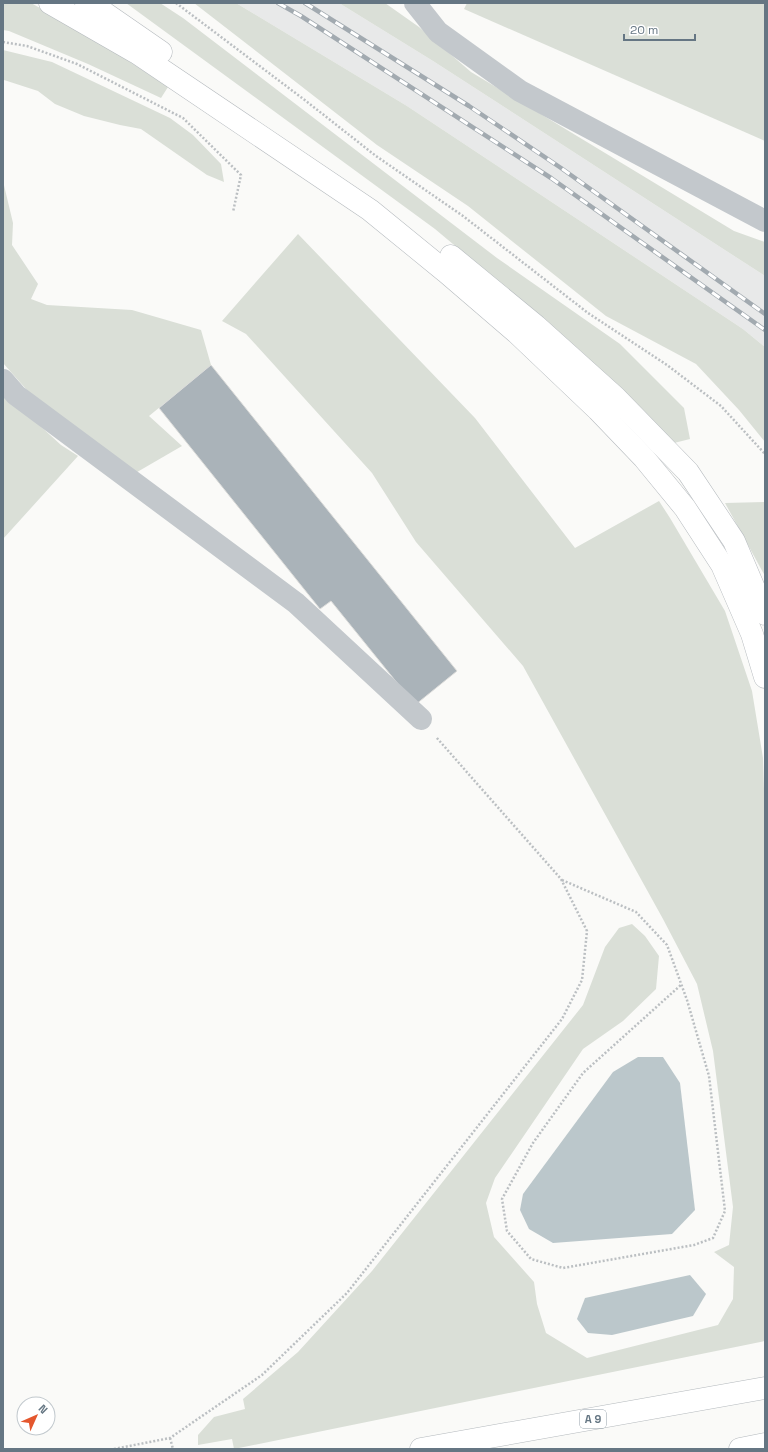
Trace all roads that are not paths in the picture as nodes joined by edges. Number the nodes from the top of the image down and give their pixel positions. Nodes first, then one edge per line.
1 (50, 3) edge
2 (86, 3) edge
3 (415, 3) edge
4 (765, 220) edge
5 (3, 380) edge
6 (765, 614) edge
7 (765, 677) edge
8 (421, 719) road end
9 (765, 1388) edge
10 (765, 1444) edge
11 (421, 1449) edge
12 (740, 1449) edge

1 - 7 main road
2 - 6 main road
3 - 4 street
5 - 8 street
9 - 11 main road, A 9
10 - 12 main road

